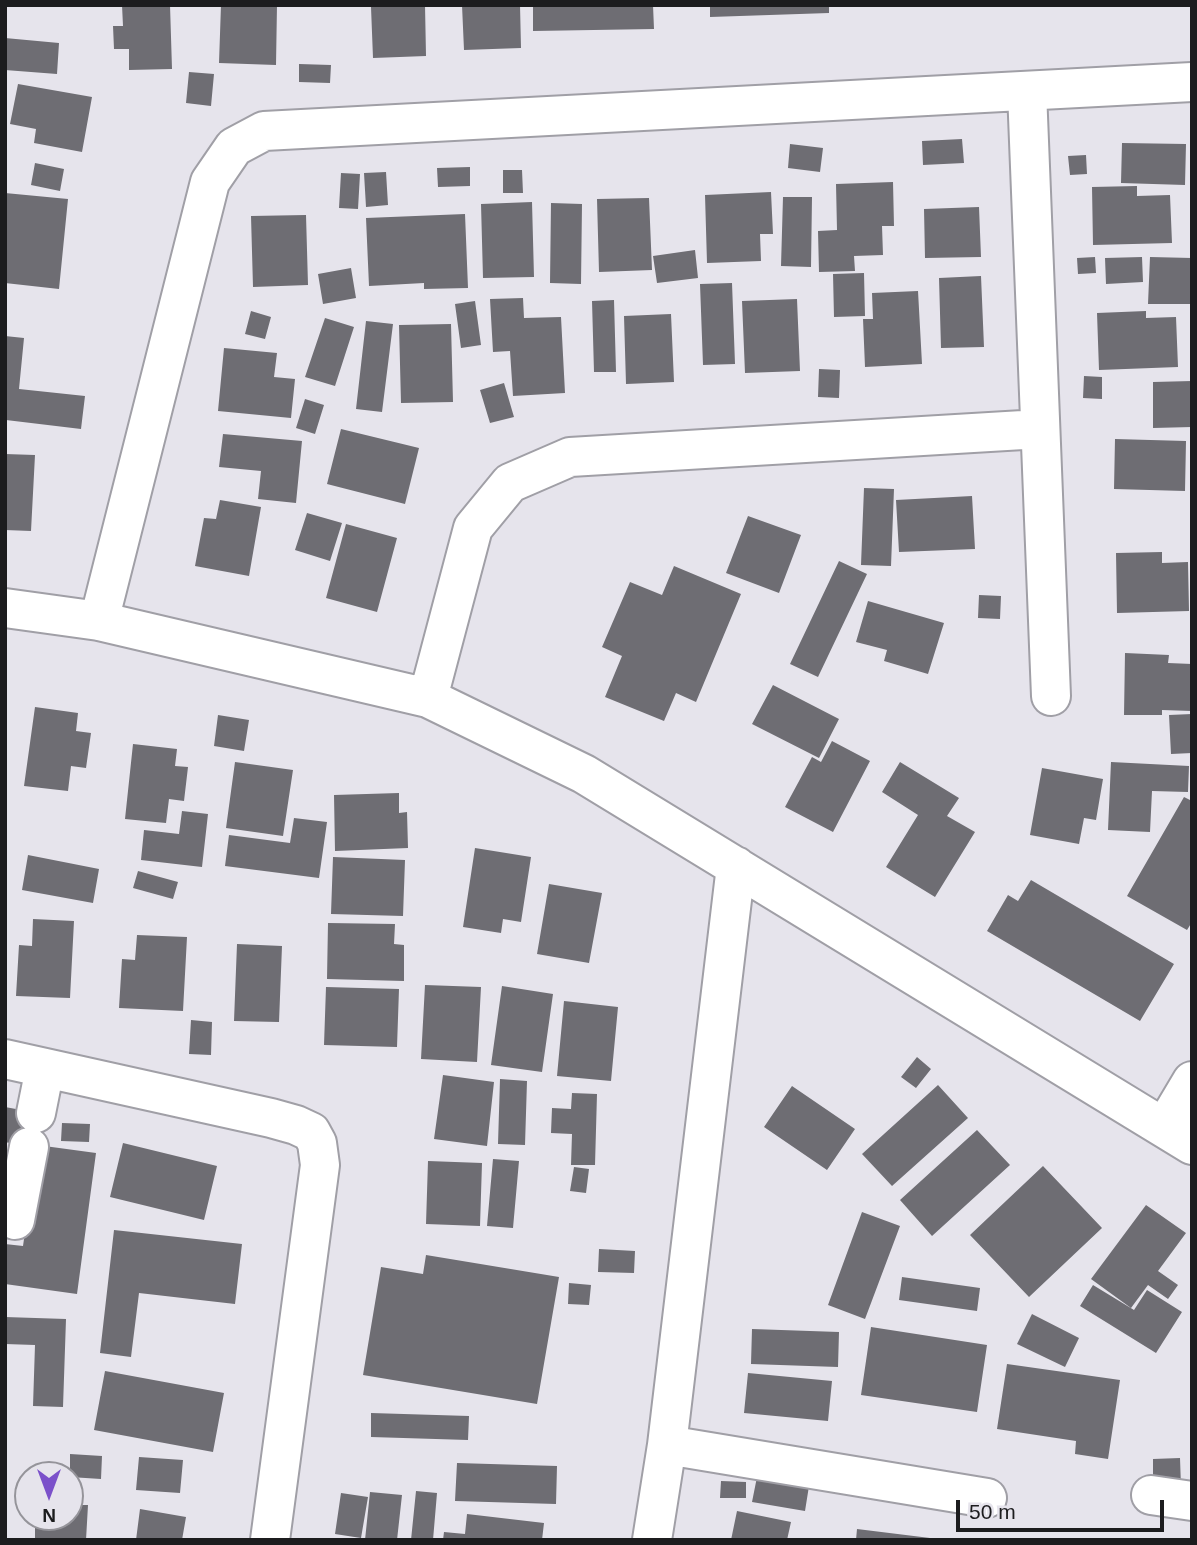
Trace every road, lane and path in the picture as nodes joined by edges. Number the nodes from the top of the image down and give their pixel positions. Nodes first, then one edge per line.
1 (1192, 82) edge
2 (1027, 90) junction
3 (1040, 429) junction
4 (5, 608) edge
5 (99, 621) junction
6 (1051, 696) dead end
7 (428, 698) junction
8 (736, 866) junction
9 (5, 1059) edge
10 (45, 1068) junction
11 (1192, 1081) edge
12 (1178, 1137) edge
13 (15, 1220) dead end
14 (667, 1445) junction
15 (1151, 1495) dead end
16 (987, 1498) dead end
17 (1192, 1501) edge
18 (270, 1540) edge
19 (652, 1540) edge

1 - 2 street
2 - 3 street
2 - 5 street
3 - 6 street
3 - 7 street
4 - 5 street
5 - 7 street
7 - 8 street
8 - 12 street
8 - 14 street
9 - 10 street
10 - 13 street
10 - 18 street
11 - 12 street
14 - 16 street
14 - 19 street
15 - 17 street

